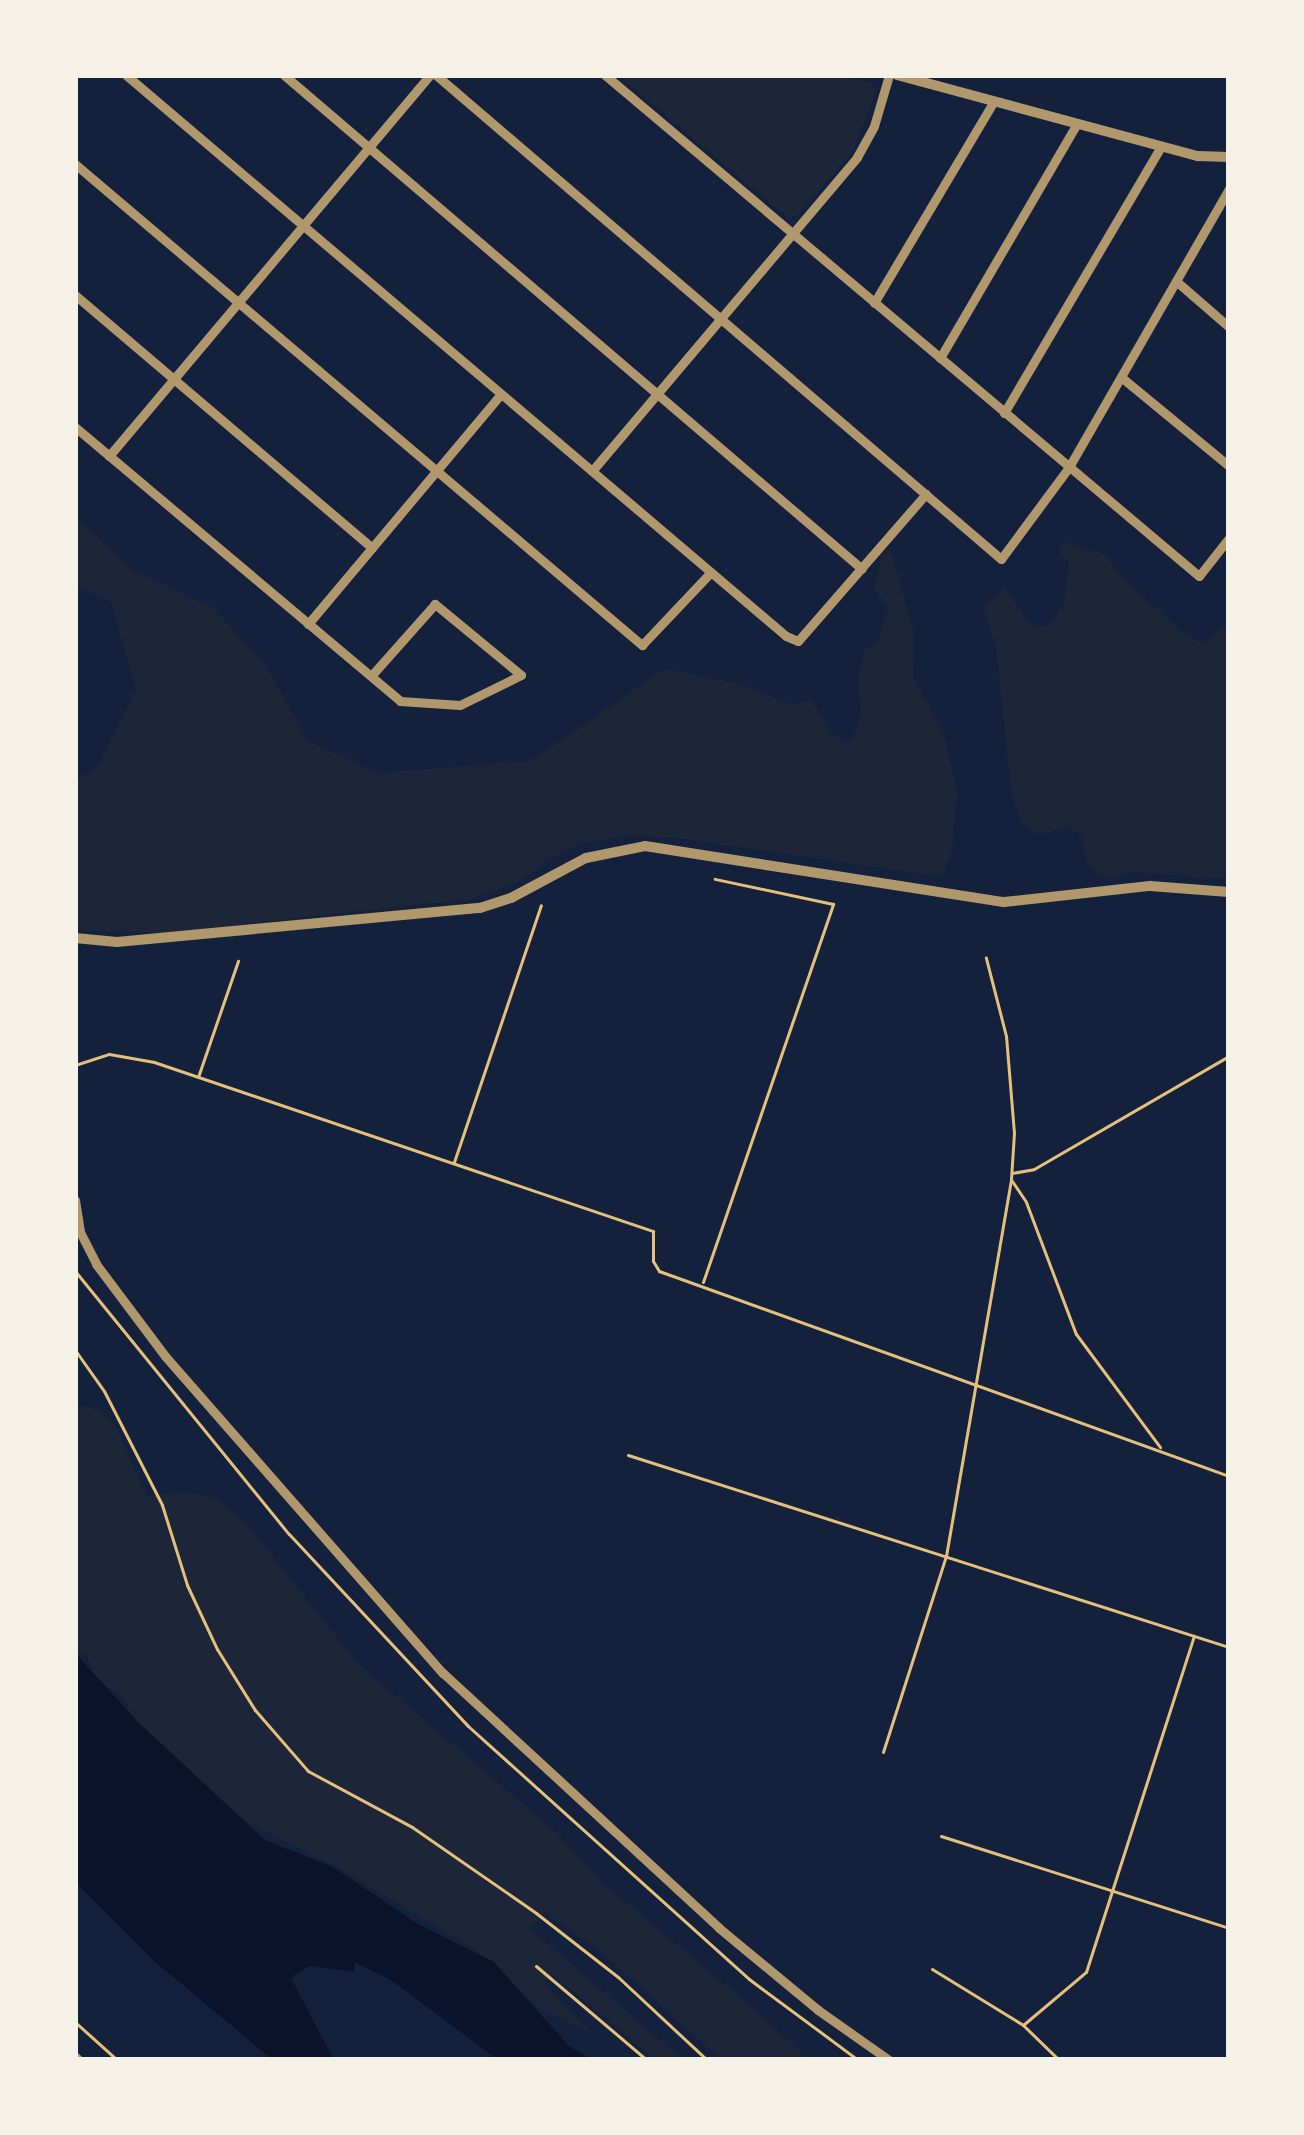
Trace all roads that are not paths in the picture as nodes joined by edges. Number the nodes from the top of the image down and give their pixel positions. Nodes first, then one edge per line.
1 (126, 75) edge
2 (284, 75) edge
3 (433, 75) edge
4 (605, 75) edge
5 (893, 75) edge
6 (994, 101) junction
7 (1077, 124) junction
8 (1161, 146) junction
9 (369, 148) junction
10 (1229, 157) edge
11 (75, 164) edge
12 (1229, 189) edge
13 (303, 225) junction
14 (792, 233) junction
15 (1176, 281) junction
16 (75, 295) edge
17 (238, 302) junction
18 (874, 303) junction
19 (720, 318) junction
20 (1229, 327) edge
21 (940, 358) junction
22 (1121, 377) junction
23 (173, 380) junction
24 (501, 394) junction
25 (657, 394) junction
26 (1004, 412) junction
27 (75, 427) edge
28 (109, 456) junction
29 (1229, 466) edge
30 (1069, 467) junction
31 (436, 471) junction
32 (592, 471) junction
33 (926, 494) junction
34 (1229, 538) edge
35 (372, 548) junction
36 (862, 569) junction
37 (710, 572) junction
38 (308, 624) junction
39 (371, 676) junction
40 (1229, 892) edge
41 (75, 938) edge
42 (75, 1200) edge
43 (889, 2060) edge

1 - 13 street
2 - 9 street
3 - 9 street
3 - 19 street
4 - 14 street
5 - 6 street
5 - 14 street
6 - 7 street
6 - 18 street
7 - 8 street
7 - 21 street
8 - 10 street
8 - 26 street
9 - 13 street
9 - 25 street
11 - 17 street
12 - 15 street
13 - 17 street
13 - 24 street
14 - 18 street
14 - 19 street
15 - 20 street
15 - 22 street
16 - 23 street
17 - 23 street
17 - 31 street
18 - 21 street
19 - 25 street
19 - 33 street
21 - 26 street
22 - 29 street
22 - 30 street
23 - 28 street
23 - 35 street
24 - 31 street
24 - 32 street
25 - 32 street
25 - 36 street
26 - 30 street
27 - 28 street
28 - 38 street
30 - 33 street
30 - 34 street
31 - 35 street
31 - 37 street
32 - 37 street
33 - 36 street
35 - 38 street
36 - 37 street
38 - 39 street
39 - 39 street
40 - 41 street
42 - 43 street

